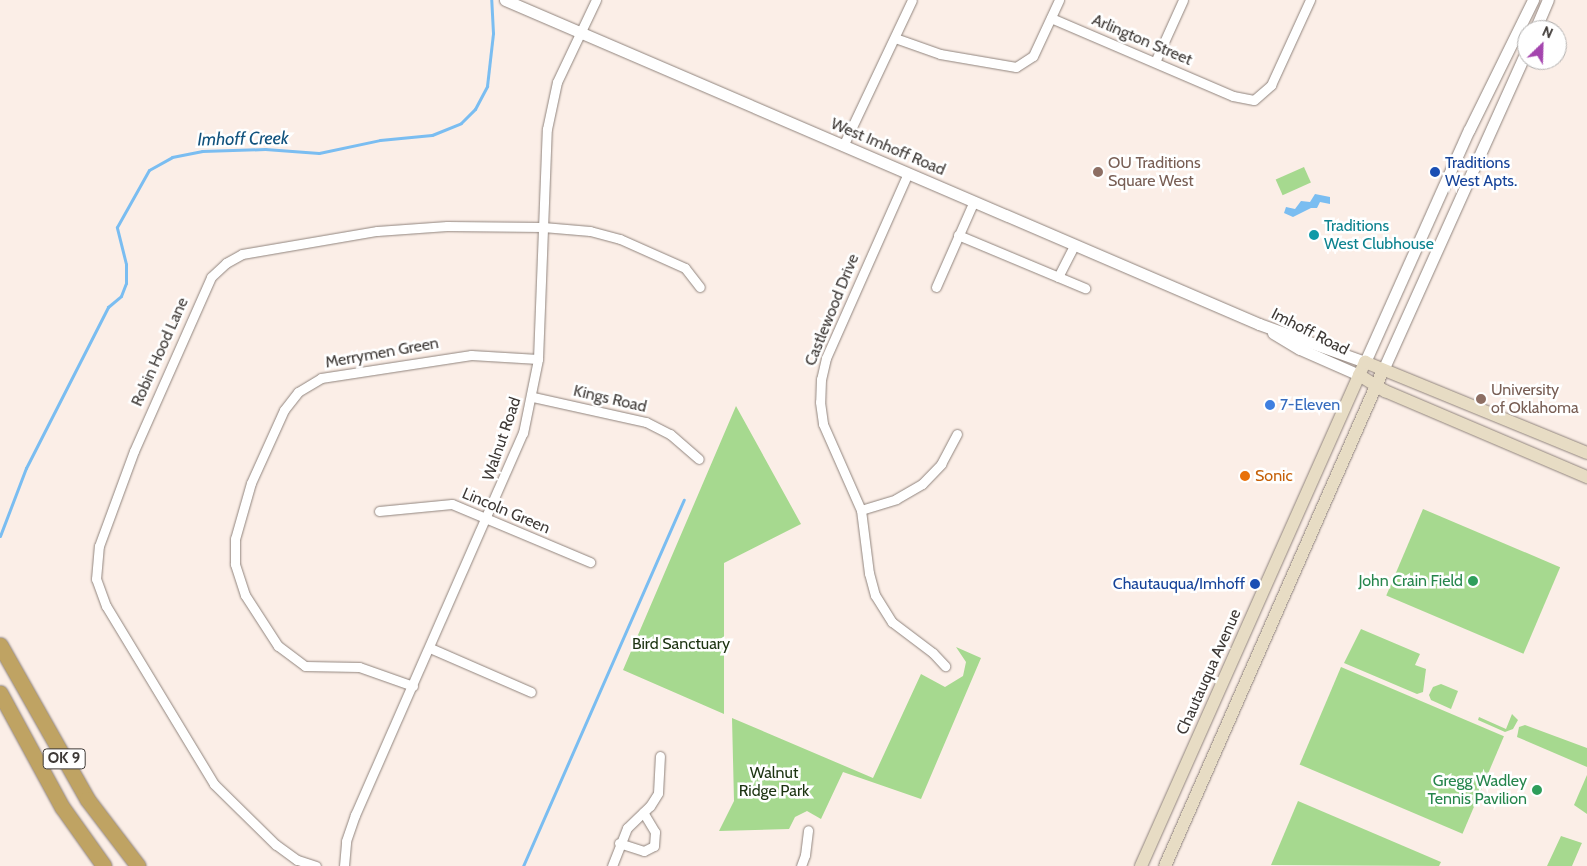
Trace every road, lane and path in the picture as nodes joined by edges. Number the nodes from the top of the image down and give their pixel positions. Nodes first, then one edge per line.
1 (596, 0) edge
2 (912, 0) edge
3 (1059, 0) edge
4 (1183, 0) edge
5 (1310, 0) edge
6 (1533, 0) edge
7 (1548, 0) edge
8 (508, 1) edge
9 (1050, 18) junction
10 (1539, 20) edge
11 (581, 33) junction
12 (894, 38) junction
13 (1155, 62) junction
14 (1518, 70) edge
15 (844, 146) junction
16 (908, 173) junction
17 (974, 202) junction
18 (543, 227) junction
19 (958, 235) junction
20 (1074, 245) junction
21 (1058, 277) junction
22 (700, 287) dead end
23 (936, 287) dead end
24 (1085, 288) dead end
25 (1258, 324) junction
26 (538, 359) junction
27 (1364, 362) junction
28 (1383, 370) junction
29 (1359, 375) junction
30 (1376, 385) junction
31 (533, 397) junction
32 (957, 434) dead end
33 (1587, 453) edge
34 (700, 459) dead end
35 (1587, 477) edge
36 (861, 510) junction
37 (379, 511) dead end
38 (488, 518) junction
39 (590, 562) dead end
40 (0, 646) edge
41 (430, 648) junction
42 (945, 666) dead end
43 (412, 686) junction
44 (531, 692) dead end
45 (0, 693) edge
46 (660, 756) dead end
47 (643, 812) junction
48 (808, 830) dead end
49 (619, 843) junction
50 (104, 866) edge
51 (138, 866) edge
52 (316, 866) edge
53 (344, 866) edge
54 (612, 866) edge
55 (801, 866) edge
56 (1141, 866) edge
57 (1164, 866) edge

1 - 11 street, Walnut Road
2 - 12 street
3 - 9 street
4 - 13 street
5 - 13 street, Arlington Street
6 - 27 street, Chautauqua Avenue
7 - 10 street
8 - 11 street, West Imhoff Road
9 - 12 street
9 - 13 street, Arlington Street
11 - 15 street, West Imhoff Road
11 - 18 street, Walnut Road
12 - 15 street
14 - 28 street
15 - 16 street, West Imhoff Road
16 - 17 street, West Imhoff Road
16 - 36 street, Castlewood Drive
17 - 19 street
17 - 20 street, West Imhoff Road
18 - 22 street, Robin Hood Lane
18 - 26 street, Walnut Road
18 - 52 street, Robin Hood Lane
19 - 21 street
19 - 23 street
20 - 21 street
20 - 25 street, West Imhoff Road
21 - 24 street
25 - 27 street, Imhoff Road
25 - 29 street, Imhoff Road
26 - 31 street, Walnut Road
26 - 43 street, Merrymen Green
27 - 28 main road, Imhoff Road
27 - 29 main road, Chautauqua Avenue
28 - 30 main road
28 - 33 main road, Imhoff Road
29 - 30 main road, Imhoff Road
29 - 56 main road, Chautauqua Avenue
30 - 35 main road, Imhoff Road
30 - 57 main road
31 - 34 street, Kings Road
31 - 38 street, Walnut Road
32 - 36 street
36 - 42 street, Castlewood Drive
37 - 38 street, Lincoln Green
38 - 39 street, Lincoln Green
38 - 41 street, Walnut Road
40 - 51 highway, OK 9
41 - 43 street, Walnut Road
41 - 44 street
43 - 53 street, Walnut Road
45 - 50 highway, OK 9
46 - 47 street
47 - 49 street
47 - 49 street
48 - 55 street
49 - 54 street

